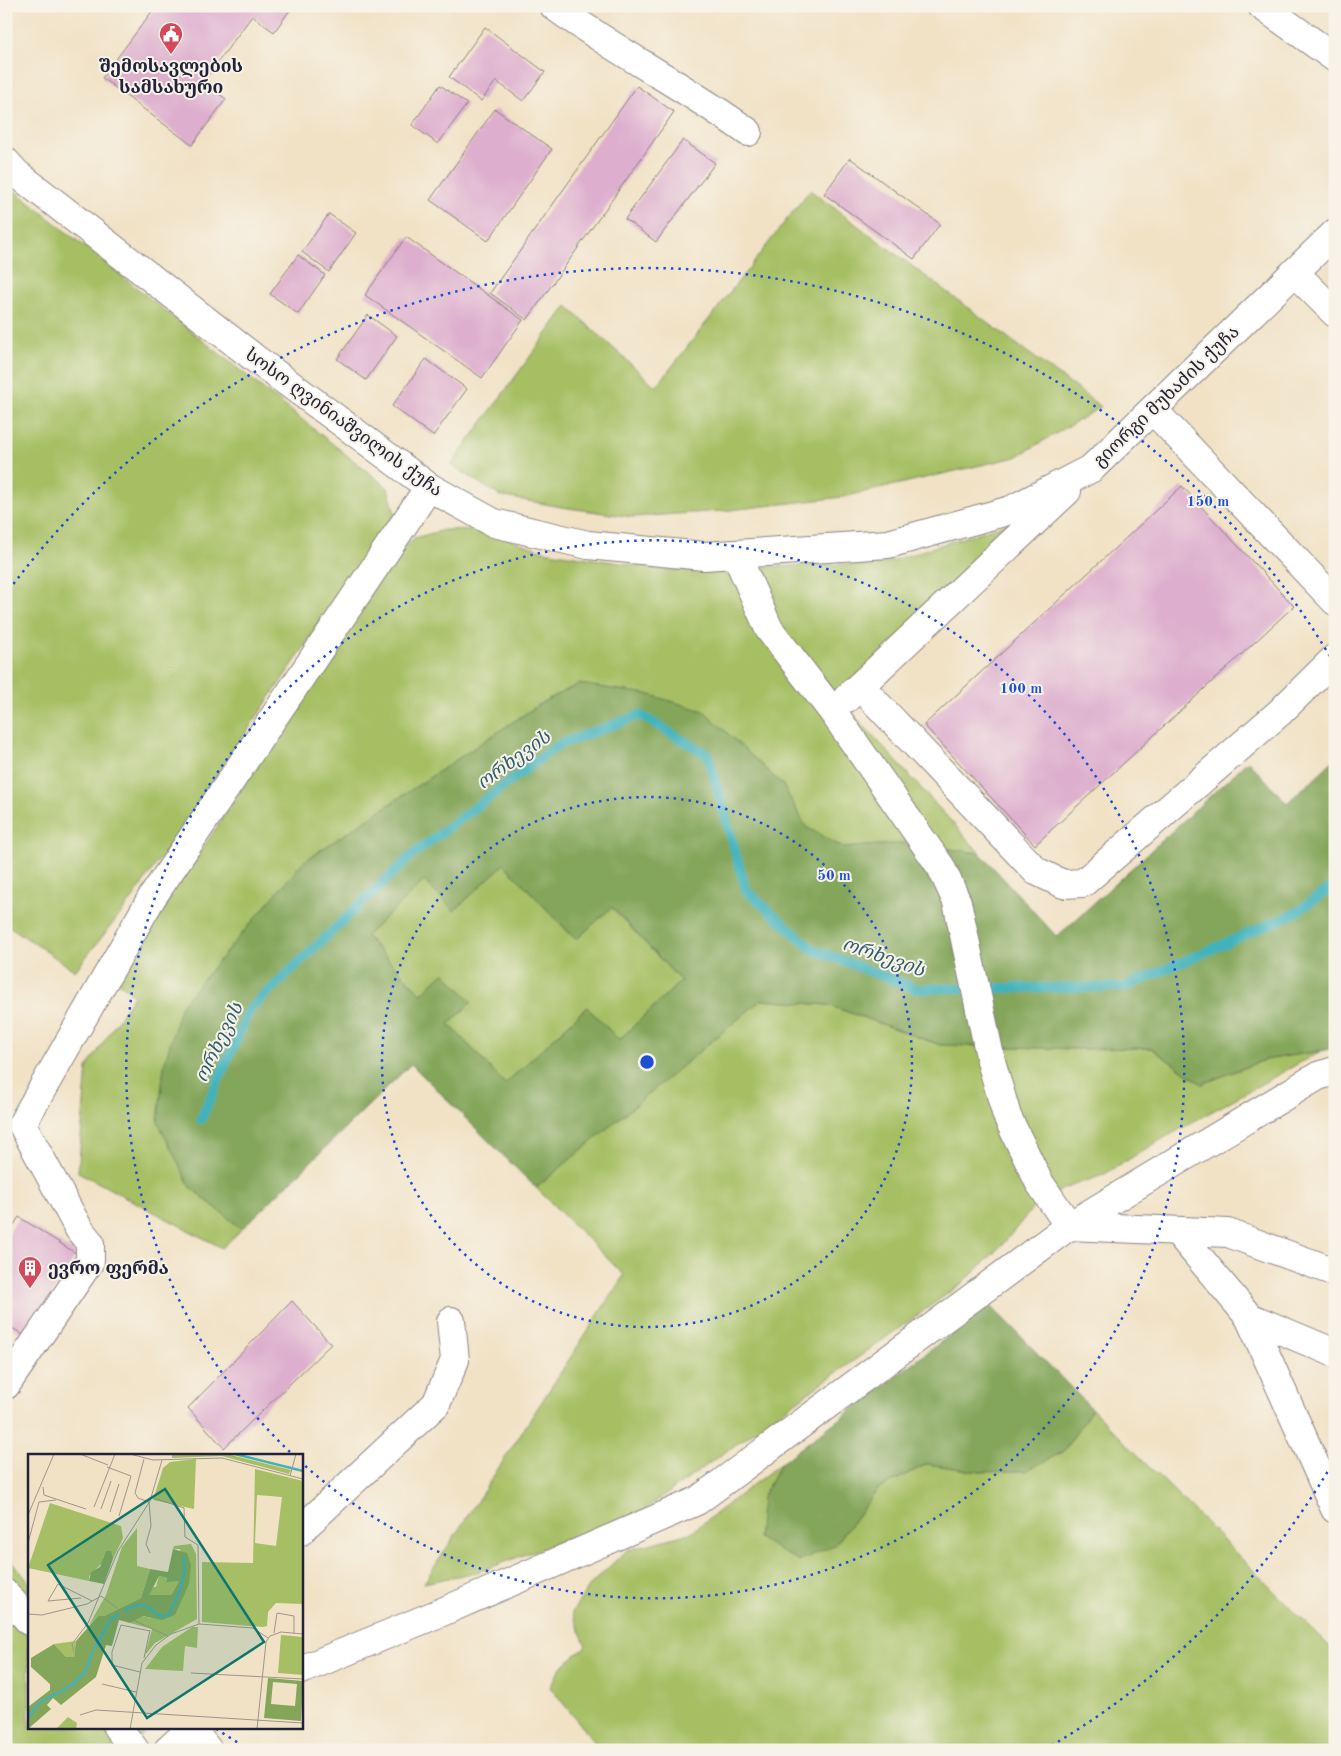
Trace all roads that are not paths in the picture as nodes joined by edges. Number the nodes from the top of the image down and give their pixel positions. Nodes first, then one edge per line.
1 (554, 6) edge
2 (1262, 6) edge
3 (1335, 58) edge
4 (748, 132) dead end
5 (6, 162) edge
6 (1335, 233) edge
7 (1295, 273) junction
8 (1335, 313) edge
9 (1153, 410) junction
10 (1092, 468) junction
11 (429, 487) junction
12 (736, 554) junction
13 (1335, 601) edge
14 (1335, 658) edge
15 (860, 686) junction
16 (833, 712) junction
17 (1335, 1071) edge
18 (1069, 1226) junction
19 (1177, 1231) junction
20 (1335, 1272) edge
21 (1250, 1317) junction
22 (451, 1321) dead end
23 (1335, 1353) edge
24 (6, 1385) edge
25 (1335, 1509) edge
26 (302, 1529) edge
27 (6, 1594) edge
28 (28, 1620) edge
29 (302, 1670) edge
30 (118, 1728) edge
31 (198, 1734) edge
32 (136, 1750) edge
33 (168, 1750) edge

1 - 4 street
2 - 3 street
5 - 11 street, სოსო ღვინიაშვილის ქუჩა
6 - 7 street, გიორგი მუხაძის ქუჩა
7 - 8 street
7 - 9 street, გიორგი მუხაძის ქუჩა
9 - 10 street, გიორგი მუხაძის ქუჩა
9 - 13 street
10 - 12 street, გიორგი მუხაძის ქუჩა
10 - 15 street
11 - 12 street, სოსო ღვინიაშვილის ქუჩა
11 - 24 street
12 - 16 street
14 - 15 street
15 - 16 street
16 - 18 street
17 - 18 street
18 - 19 street
18 - 29 street
19 - 20 street
19 - 21 street
21 - 23 street
21 - 25 street
22 - 26 street
27 - 28 street
30 - 32 street
31 - 33 street

